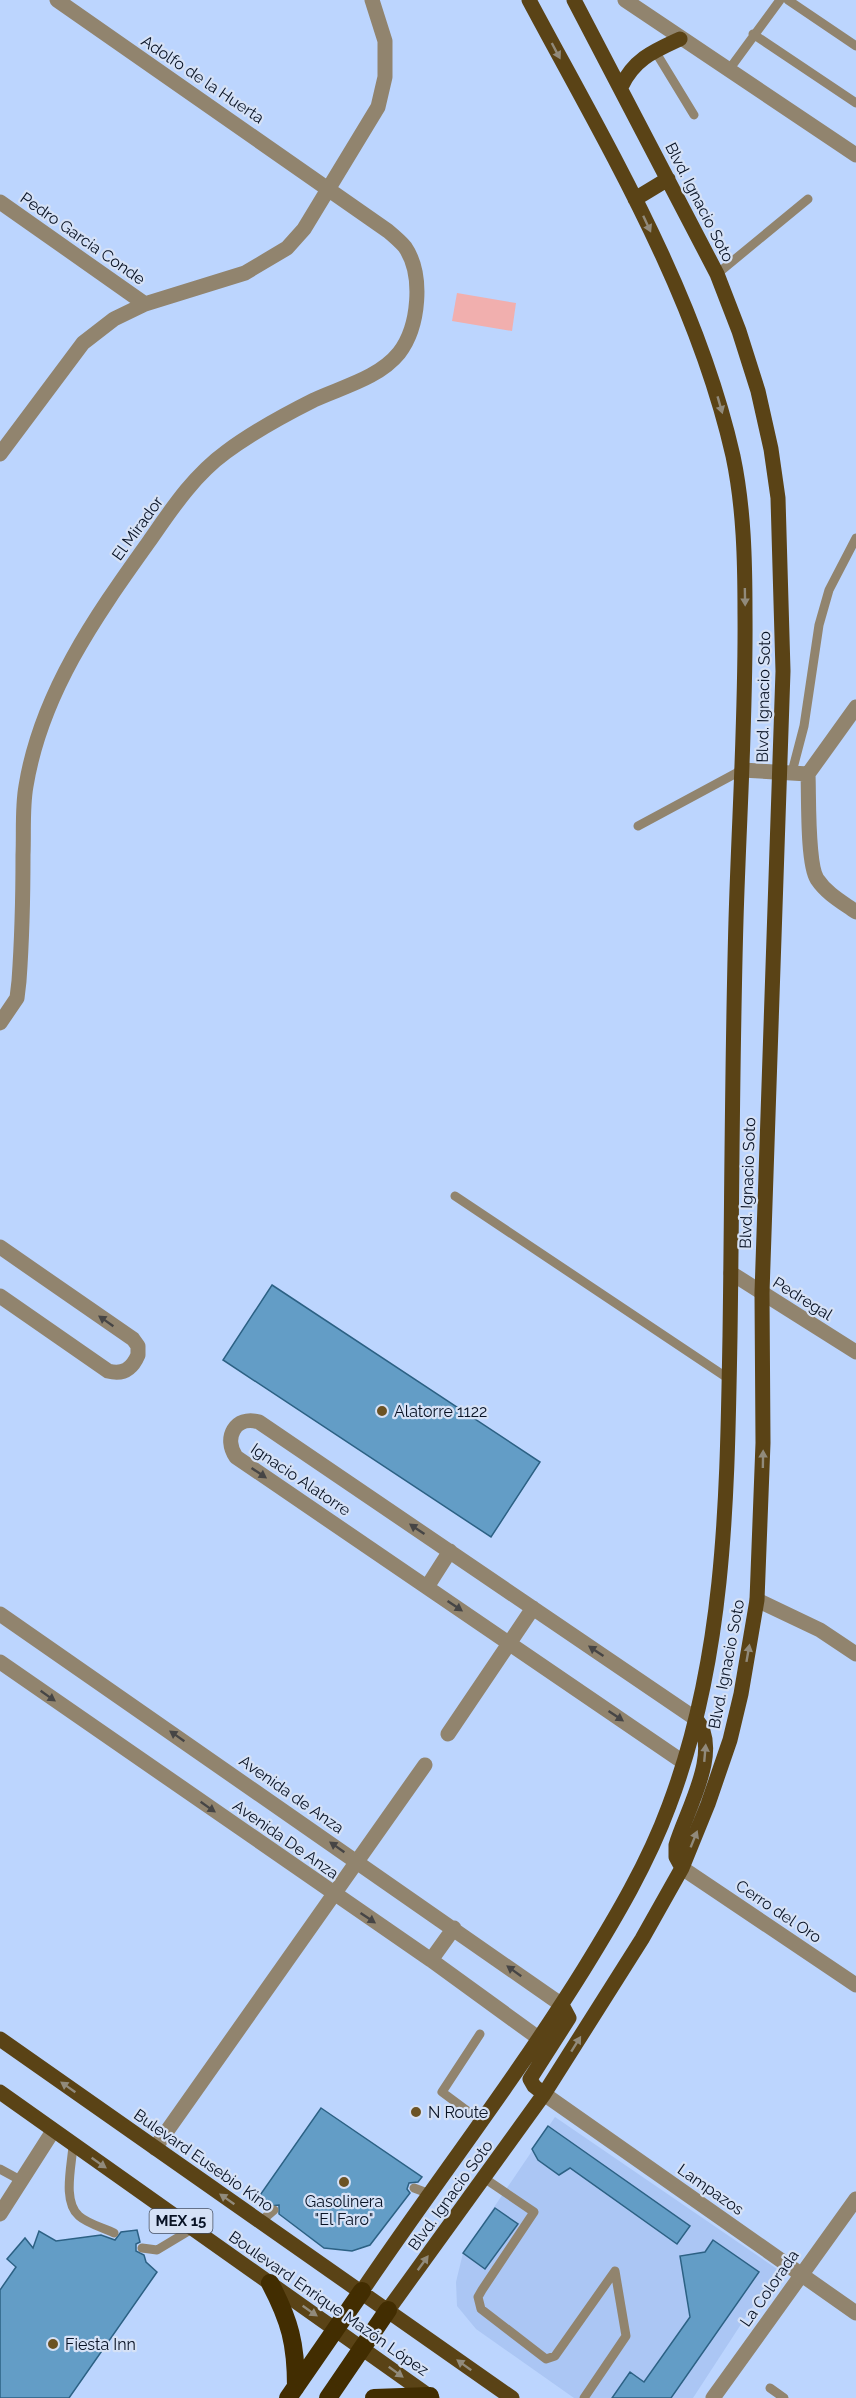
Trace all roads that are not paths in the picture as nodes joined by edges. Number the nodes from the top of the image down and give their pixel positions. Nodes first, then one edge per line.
1 (57, 0) edge
2 (372, 0) edge
3 (529, 0) edge
4 (574, 0) edge
5 (625, 0) edge
6 (780, 0) edge
7 (788, 0) edge
8 (753, 34) junction
9 (680, 39) junction
10 (856, 46) edge
11 (655, 51) junction
12 (728, 71) junction
13 (621, 87) junction
14 (856, 103) edge
15 (694, 115) dead end
16 (856, 155) edge
17 (668, 179) junction
18 (329, 187) junction
19 (635, 199) junction
20 (808, 199) dead end
21 (0, 202) edge
22 (717, 274) junction
23 (145, 304) junction
24 (0, 454) edge
25 (856, 538) edge
26 (856, 707) edge
27 (742, 770) junction
28 (786, 772) junction
29 (808, 774) junction
30 (638, 826) dead end
31 (856, 912) edge
32 (0, 1023) edge
33 (455, 1196) dead end
34 (0, 1247) edge
35 (731, 1273) junction
36 (762, 1293) junction
37 (0, 1296) edge
38 (856, 1353) edge
39 (729, 1379) junction
40 (450, 1551) junction
41 (427, 1587) junction
42 (757, 1600) junction
43 (532, 1608) junction
44 (0, 1614) edge
45 (509, 1643) junction
46 (856, 1654) edge
47 (0, 1662) edge
48 (696, 1719) junction
49 (448, 1734) dead end
50 (683, 1762) junction
51 (425, 1765) dead end
52 (357, 1860) junction
53 (682, 1868) junction
54 (333, 1894) junction
55 (454, 1928) junction
56 (431, 1960) junction
57 (856, 1984) edge
58 (562, 2005) junction
59 (480, 2034) dead end
60 (0, 2039) edge
61 (545, 2043) junction
62 (0, 2092) edge
63 (544, 2094) junction
64 (481, 2121) junction
65 (53, 2131) junction
66 (73, 2145) junction
67 (155, 2148) junction
68 (0, 2169) edge
69 (484, 2178) junction
70 (22, 2181) junction
71 (414, 2188) dead end
72 (430, 2194) junction
73 (856, 2199) edge
74 (274, 2210) dead end
75 (0, 2214) edge
76 (260, 2222) junction
77 (192, 2229) junction
78 (114, 2233) dead end
79 (142, 2248) dead end
80 (801, 2274) junction
81 (270, 2283) junction
82 (362, 2291) junction
83 (388, 2310) junction
84 (856, 2313) edge
85 (336, 2329) junction
86 (362, 2348) junction
87 (770, 2388) dead end
88 (292, 2392) edge
89 (431, 2397) edge
90 (328, 2398) edge
91 (374, 2398) edge
92 (512, 2398) edge
93 (584, 2398) edge
94 (713, 2398) edge
95 (784, 2398) edge

1 - 18 street, Adolfo de la Huerta
2 - 18 street
3 -> 19 main road, Blvd. Ignacio Soto
4 - 13 main road, Blvd. Ignacio Soto
5 - 9 street
6 - 8 lane
7 - 10 lane
8 - 12 lane
8 - 14 lane
9 - 11 main road
9 - 12 street
11 - 13 main road
11 - 15 lane
12 - 16 street
13 - 17 main road, Blvd. Ignacio Soto
17 - 19 main road
17 - 22 main road, Blvd. Ignacio Soto
18 - 23 street
18 - 32 street, El Mirador
19 -> 27 main road, Blvd. Ignacio Soto
20 - 22 lane
21 - 23 street, Pedro Garcia Conde
22 - 28 main road, Blvd. Ignacio Soto
23 - 24 street
25 - 28 lane
26 - 29 street
27 - 28 street
27 - 30 lane
27 - 35 main road, Blvd. Ignacio Soto
28 - 29 street
28 - 36 main road, Blvd. Ignacio Soto
29 - 31 street
33 - 39 lane
37 -> 34 street
35 - 36 street, Pedregal
35 - 39 main road, Blvd. Ignacio Soto
36 - 38 street, Pedregal
42 -> 36 main road, Blvd. Ignacio Soto
39 - 48 main road, Blvd. Ignacio Soto
40 - 41 street
40 -> 41 street, Ignacio Alatorre
40 - 43 street, Ignacio Alatorre
41 -> 45 street, Ignacio Alatorre
42 - 46 street
53 -> 42 main road, Blvd. Ignacio Soto
43 - 45 street
48 -> 43 street, Ignacio Alatorre
52 -> 44 street, Avenida de Anza
45 - 49 street
45 -> 50 street, Ignacio Alatorre
47 -> 54 street, Avenida De Anza
48 - 50 main road, Blvd. Ignacio Soto
53 -> 48 main road
50 - 58 main road, Blvd. Ignacio Soto
51 - 52 street
52 - 54 street
52 - 55 street, Avenida de Anza
53 - 57 street, Cerro del Oro
63 -> 53 main road, Blvd. Ignacio Soto
54 -> 56 street, Avenida De Anza
54 - 67 street
55 - 56 street
58 -> 55 street, Avenida de Anza
56 - 61 street, Avenida De Anza
58 - 61 main road, Blvd. Ignacio Soto
59 - 64 lane
67 -> 60 main road, Bulevard Eusebio Kino / MEX 15
61 - 63 main road
61 - 64 main road, Blvd. Ignacio Soto
62 - 65 main road, Boulevard Enrique Mazón López / MEX 15
63 - 69 main road, Blvd. Ignacio Soto
63 - 80 street, Lampazos
64 - 72 main road, Blvd. Ignacio Soto
65 - 66 main road, Boulevard Enrique Mazón López / MEX 15
65 - 70 street
66 -> 77 main road, Boulevard Enrique Mazón López / MEX 15
66 - 78 lane
76 -> 67 main road, Bulevard Eusebio Kino / MEX 15
68 - 70 lane
83 -> 69 main road, Blvd. Ignacio Soto
69 - 93 lane
70 - 75 street
71 - 72 lane
72 - 82 main road, Blvd. Ignacio Soto
73 - 80 street, La Colorada
74 - 76 lane
76 - 82 main road, Bulevard Eusebio Kino / MEX 15
77 - 79 lane
77 - 81 main road, Boulevard Enrique Mazón López / MEX 15
80 - 84 street, Lampazos
80 - 94 street, La Colorada
81 -> 85 main road, Boulevard Enrique Mazón López / MEX 15
81 - 88 highway
82 - 83 main road, Bulevard Eusebio Kino / MEX 15
82 - 85 highway
83 - 86 highway
92 -> 83 main road, Boulevard Enrique Mazón López / MEX 15
85 - 86 main road, Boulevard Enrique Mazón López / MEX 15
85 - 88 highway
86 -> 89 main road, Boulevard Enrique Mazón López / MEX 15
86 - 90 highway
87 - 95 lane
89 - 91 highway

